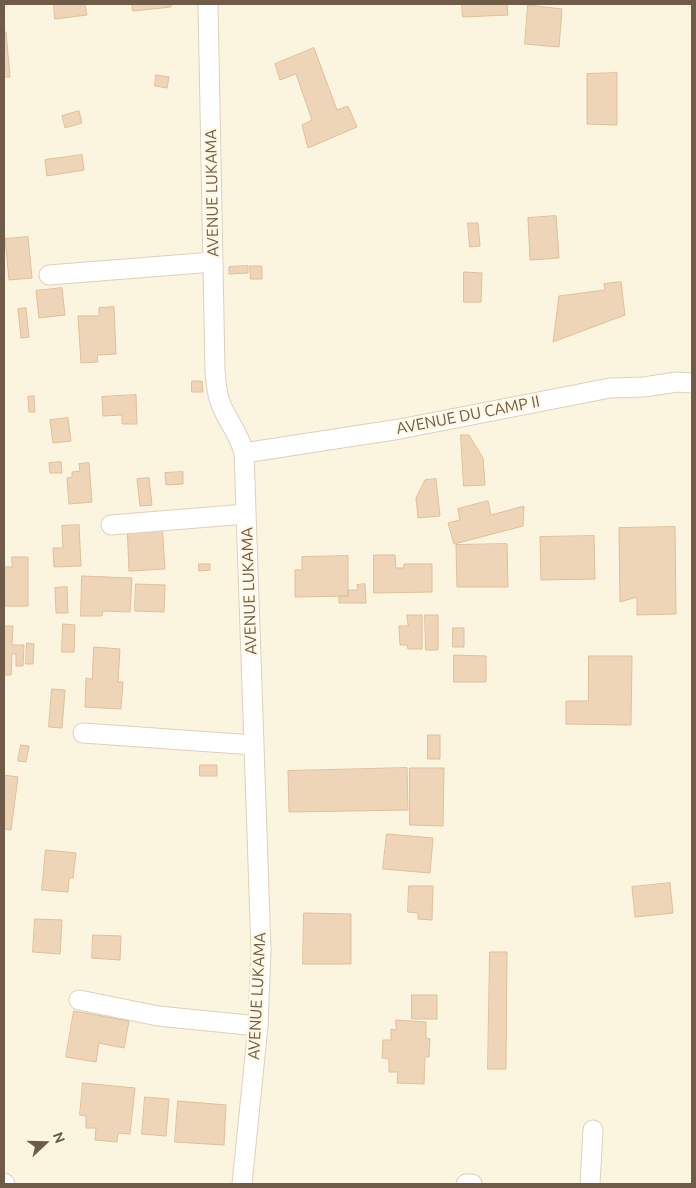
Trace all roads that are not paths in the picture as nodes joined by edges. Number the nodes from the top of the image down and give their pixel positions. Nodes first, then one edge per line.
1 (208, 4) edge
2 (213, 262) junction
3 (49, 275) dead end
4 (692, 383) edge
5 (244, 453) junction
6 (246, 514) junction
7 (111, 525) dead end
8 (83, 733) dead end
9 (254, 745) junction
10 (79, 1000) dead end
11 (258, 1026) junction
12 (593, 1130) dead end
13 (242, 1184) edge
14 (466, 1184) edge
15 (472, 1184) edge
16 (590, 1184) edge

1 - 2 street, AVENUE LUKAMA
2 - 3 street
2 - 5 street, AVENUE LUKAMA
4 - 5 street, AVENUE DU CAMP II
5 - 6 street, AVENUE LUKAMA
6 - 7 street
6 - 9 street, AVENUE LUKAMA
8 - 9 street
9 - 11 street, AVENUE LUKAMA
10 - 11 street
11 - 13 street, AVENUE LUKAMA
12 - 16 street
14 - 15 street

